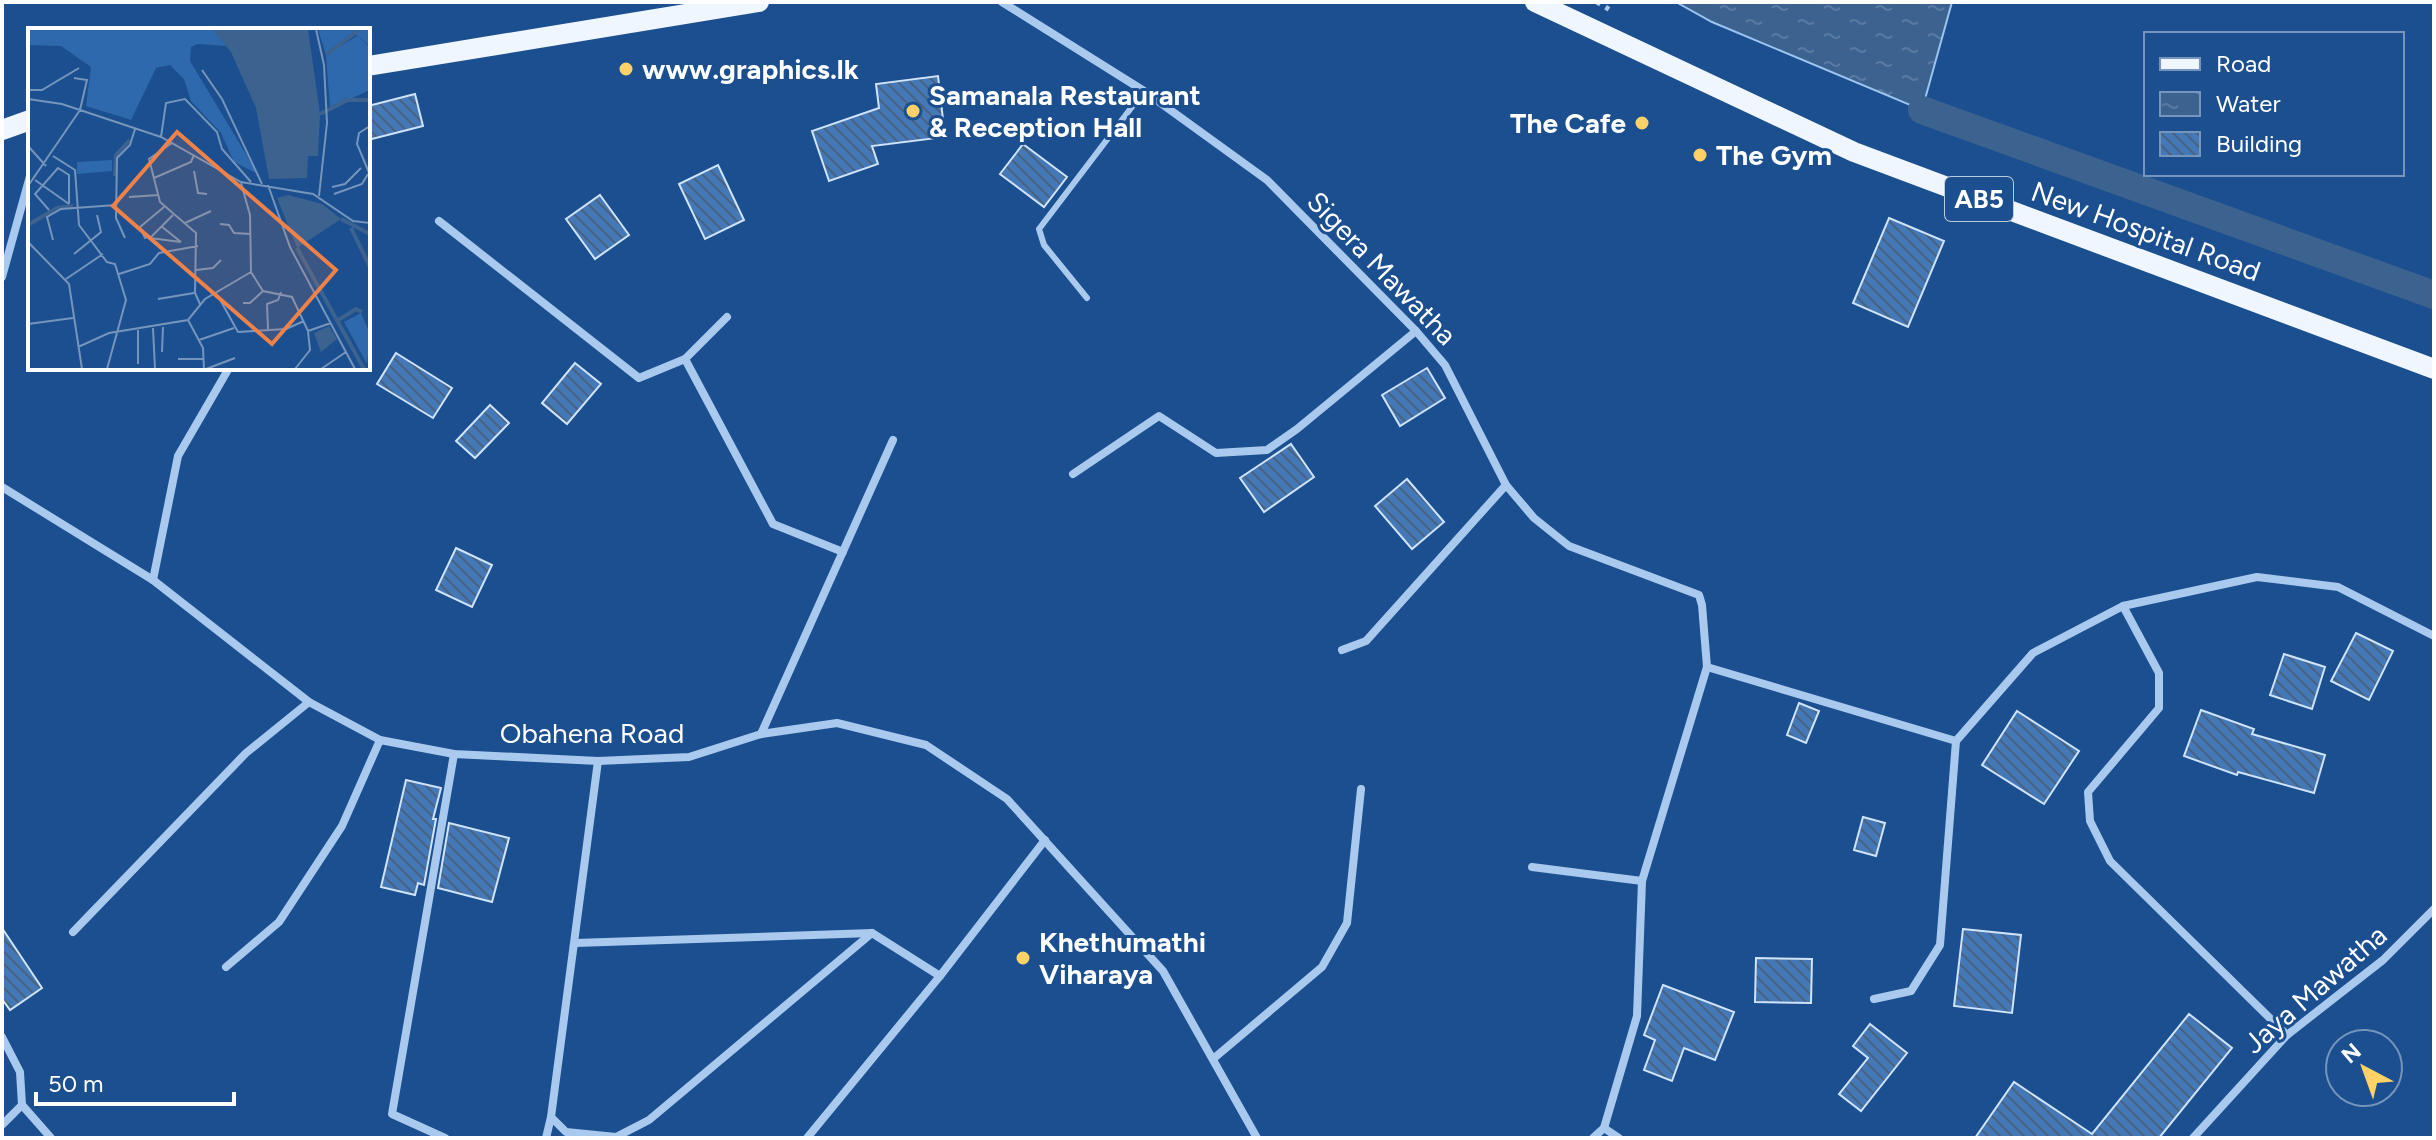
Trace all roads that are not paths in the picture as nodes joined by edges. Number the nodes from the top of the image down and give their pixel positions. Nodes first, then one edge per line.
1 (759, 2) edge
2 (1002, 2) edge
3 (1535, 2) edge
4 (370, 66) edge
5 (1144, 91) junction
6 (28, 121) edge
7 (2, 130) edge
8 (28, 183) edge
9 (439, 221) dead end
10 (2, 277) edge
11 (1087, 298) dead end
12 (727, 317) dead end
13 (1416, 331) junction
14 (685, 359) junction
15 (2434, 369) edge
16 (228, 370) edge
17 (893, 440) dead end
18 (1073, 474) dead end
19 (1506, 485) junction
20 (2, 487) edge
21 (843, 552) junction
22 (153, 580) junction
23 (2123, 606) junction
24 (2434, 636) edge
25 (1342, 650) dead end
26 (1707, 667) junction
27 (309, 702) junction
28 (761, 734) junction
29 (380, 740) junction
30 (1956, 741) junction
31 (454, 754) junction
32 (598, 761) junction
33 (1361, 789) dead end
34 (1045, 840) junction
35 (1532, 867) dead end
36 (1642, 881) junction
37 (2434, 909) edge
38 (73, 932) dead end
39 (872, 933) junction
40 (575, 943) junction
41 (226, 967) dead end
42 (940, 976) junction
43 (1874, 999) dead end
44 (2287, 1035) junction
45 (2, 1037) edge
46 (1213, 1059) junction
47 (22, 1105) junction
48 (551, 1117) junction
49 (2, 1125) edge
50 (1604, 1128) junction
51 (51, 1138) edge
52 (445, 1138) edge
53 (546, 1138) edge
54 (807, 1138) edge
55 (1257, 1138) edge
56 (1593, 1138) edge
57 (1619, 1138) edge
58 (2193, 1138) edge

1 - 4 main road
2 - 5 street, Sigera Mawatha
3 - 15 main road, New Hospital Road / AB5
5 - 11 lane
5 - 13 street, Sigera Mawatha
6 - 7 main road
8 - 10 street
9 - 14 street
12 - 14 street
13 - 18 street
13 - 19 street, Sigera Mawatha
14 - 21 street
16 - 22 street
17 - 21 street
19 - 25 street
19 - 26 street, Sigera Mawatha
20 - 22 street, Obahena Road
21 - 28 street
22 - 27 street, Obahena Road
23 - 24 street
23 - 30 street
23 - 44 street
26 - 30 street
26 - 36 street, Sigera Mawatha
27 - 29 street, Obahena Road
27 - 38 street
28 - 32 street, Obahena Road
28 - 34 street, Obahena Road
29 - 31 street, Obahena Road
29 - 41 street
30 - 43 street
31 - 32 street, Obahena Road
31 - 52 street
32 - 40 street
33 - 46 street
34 - 42 street
34 - 46 street, Obahena Road
35 - 36 street
36 - 50 street, Sigera Mawatha
37 - 44 street, Jaya Mawatha
39 - 40 street
39 - 42 street
39 - 48 street
40 - 48 street
42 - 54 street
44 - 58 street, Jaya Mawatha
45 - 47 street
46 - 55 street, Obahena Road
47 - 49 street
47 - 51 street
48 - 53 street
50 - 56 street
50 - 57 street

